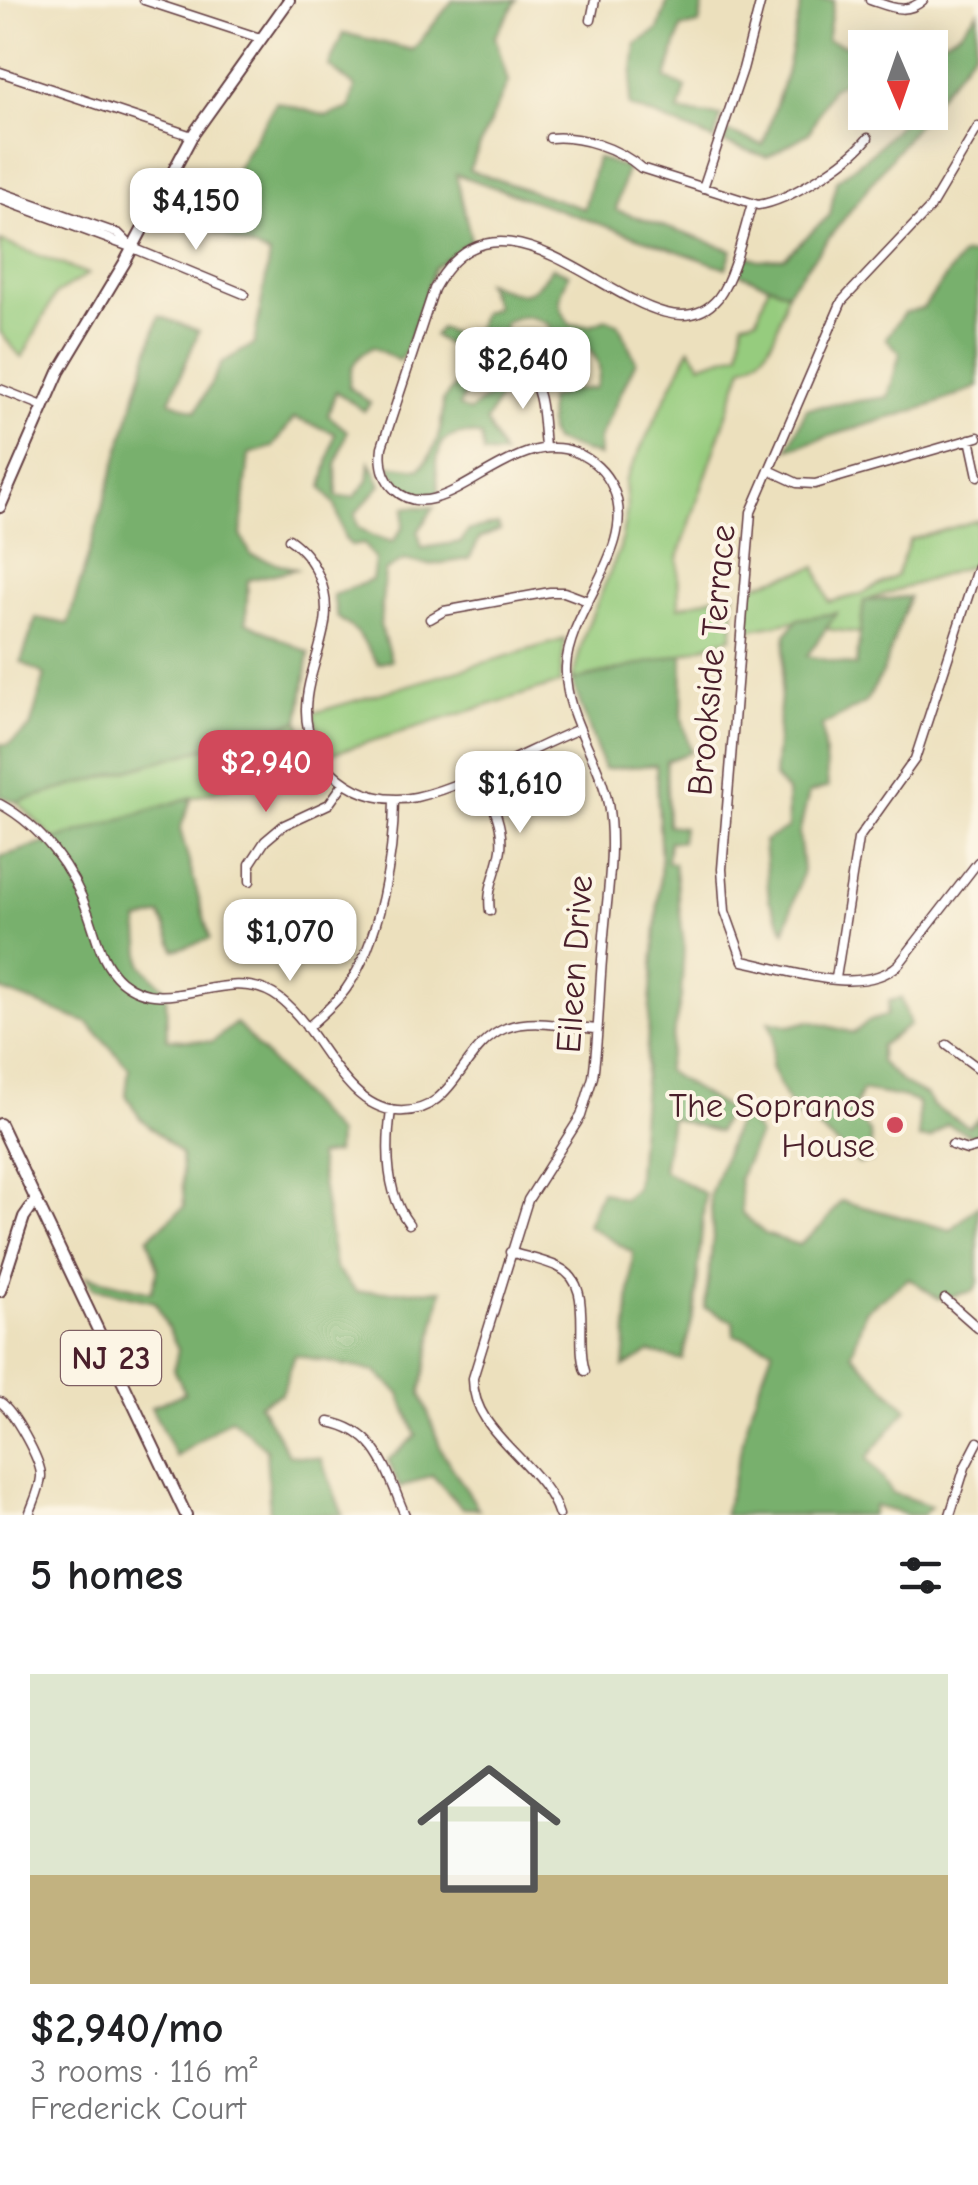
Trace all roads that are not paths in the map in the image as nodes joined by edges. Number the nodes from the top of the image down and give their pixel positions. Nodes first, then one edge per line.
1 (144, 0) edge
2 (288, 0) edge
3 (595, 0) edge
4 (761, 0) edge
5 (870, 0) edge
6 (923, 0) edge
7 (591, 20) dead end
8 (260, 38) junction
9 (0, 72) edge
10 (978, 126) edge
11 (192, 136) junction
12 (550, 138) dead end
13 (868, 138) dead end
14 (703, 188) junction
15 (0, 196) edge
16 (752, 204) junction
17 (132, 248) junction
18 (244, 294) dead end
19 (525, 367) dead end
20 (0, 388) edge
21 (43, 406) junction
22 (974, 438) edge
23 (545, 447) junction
24 (769, 470) junction
25 (978, 476) edge
26 (0, 508) edge
27 (289, 539) dead end
28 (978, 566) edge
29 (976, 586) edge
30 (588, 601) junction
31 (430, 619) dead end
32 (579, 729) junction
33 (478, 773) junction
34 (344, 783) junction
35 (394, 799) junction
36 (0, 804) edge
37 (978, 862) edge
38 (250, 880) dead end
39 (490, 911) dead end
40 (836, 978) junction
41 (306, 1028) junction
42 (596, 1029) junction
43 (947, 1045) dead end
44 (978, 1068) edge
45 (391, 1110) junction
46 (0, 1124) edge
47 (952, 1144) dead end
48 (978, 1148) edge
49 (36, 1200) junction
50 (409, 1224) dead end
51 (52, 1233) junction
52 (19, 1234) junction
53 (510, 1252) junction
54 (0, 1291) edge
55 (944, 1299) dead end
56 (978, 1328) edge
57 (585, 1371) dead end
58 (0, 1402) edge
59 (328, 1422) dead end
60 (978, 1442) edge
61 (29, 1515) edge
62 (186, 1515) edge
63 (405, 1515) edge
64 (559, 1515) edge
65 (950, 1515) edge

1 - 8 street
2 - 8 main road
3 - 7 street
4 - 14 street
5 - 6 street
8 - 11 main road
9 - 11 street
10 - 24 street, Brookside Terrace
11 - 17 main road
12 - 14 street
13 - 16 street
14 - 16 street
15 - 17 street
16 - 23 street
17 - 18 street
17 - 21 main road
19 - 23 street
20 - 21 street
21 - 26 main road
22 - 24 street
22 - 25 street
23 - 30 street, Eileen Drive
24 - 40 street, Brookside Terrace
27 - 34 street
28 - 29 street
29 - 40 street
30 - 31 street
30 - 32 street, Eileen Drive
32 - 33 street
32 - 42 street, Eileen Drive
33 - 35 street
33 - 39 street
34 - 35 street
34 - 38 street
35 - 41 street
36 - 41 street
37 - 40 street
41 - 45 street
42 - 45 street
42 - 53 street, Eileen Drive
43 - 44 street
45 - 50 street
46 - 49 main road, NJ 23
47 - 48 street
49 - 51 main road, NJ 23
49 - 52 main road
51 - 52 main road
51 - 62 main road, NJ 23
52 - 54 main road
53 - 57 street
53 - 64 street, Eileen Drive
55 - 56 street
58 - 61 street
59 - 63 street
60 - 65 street

